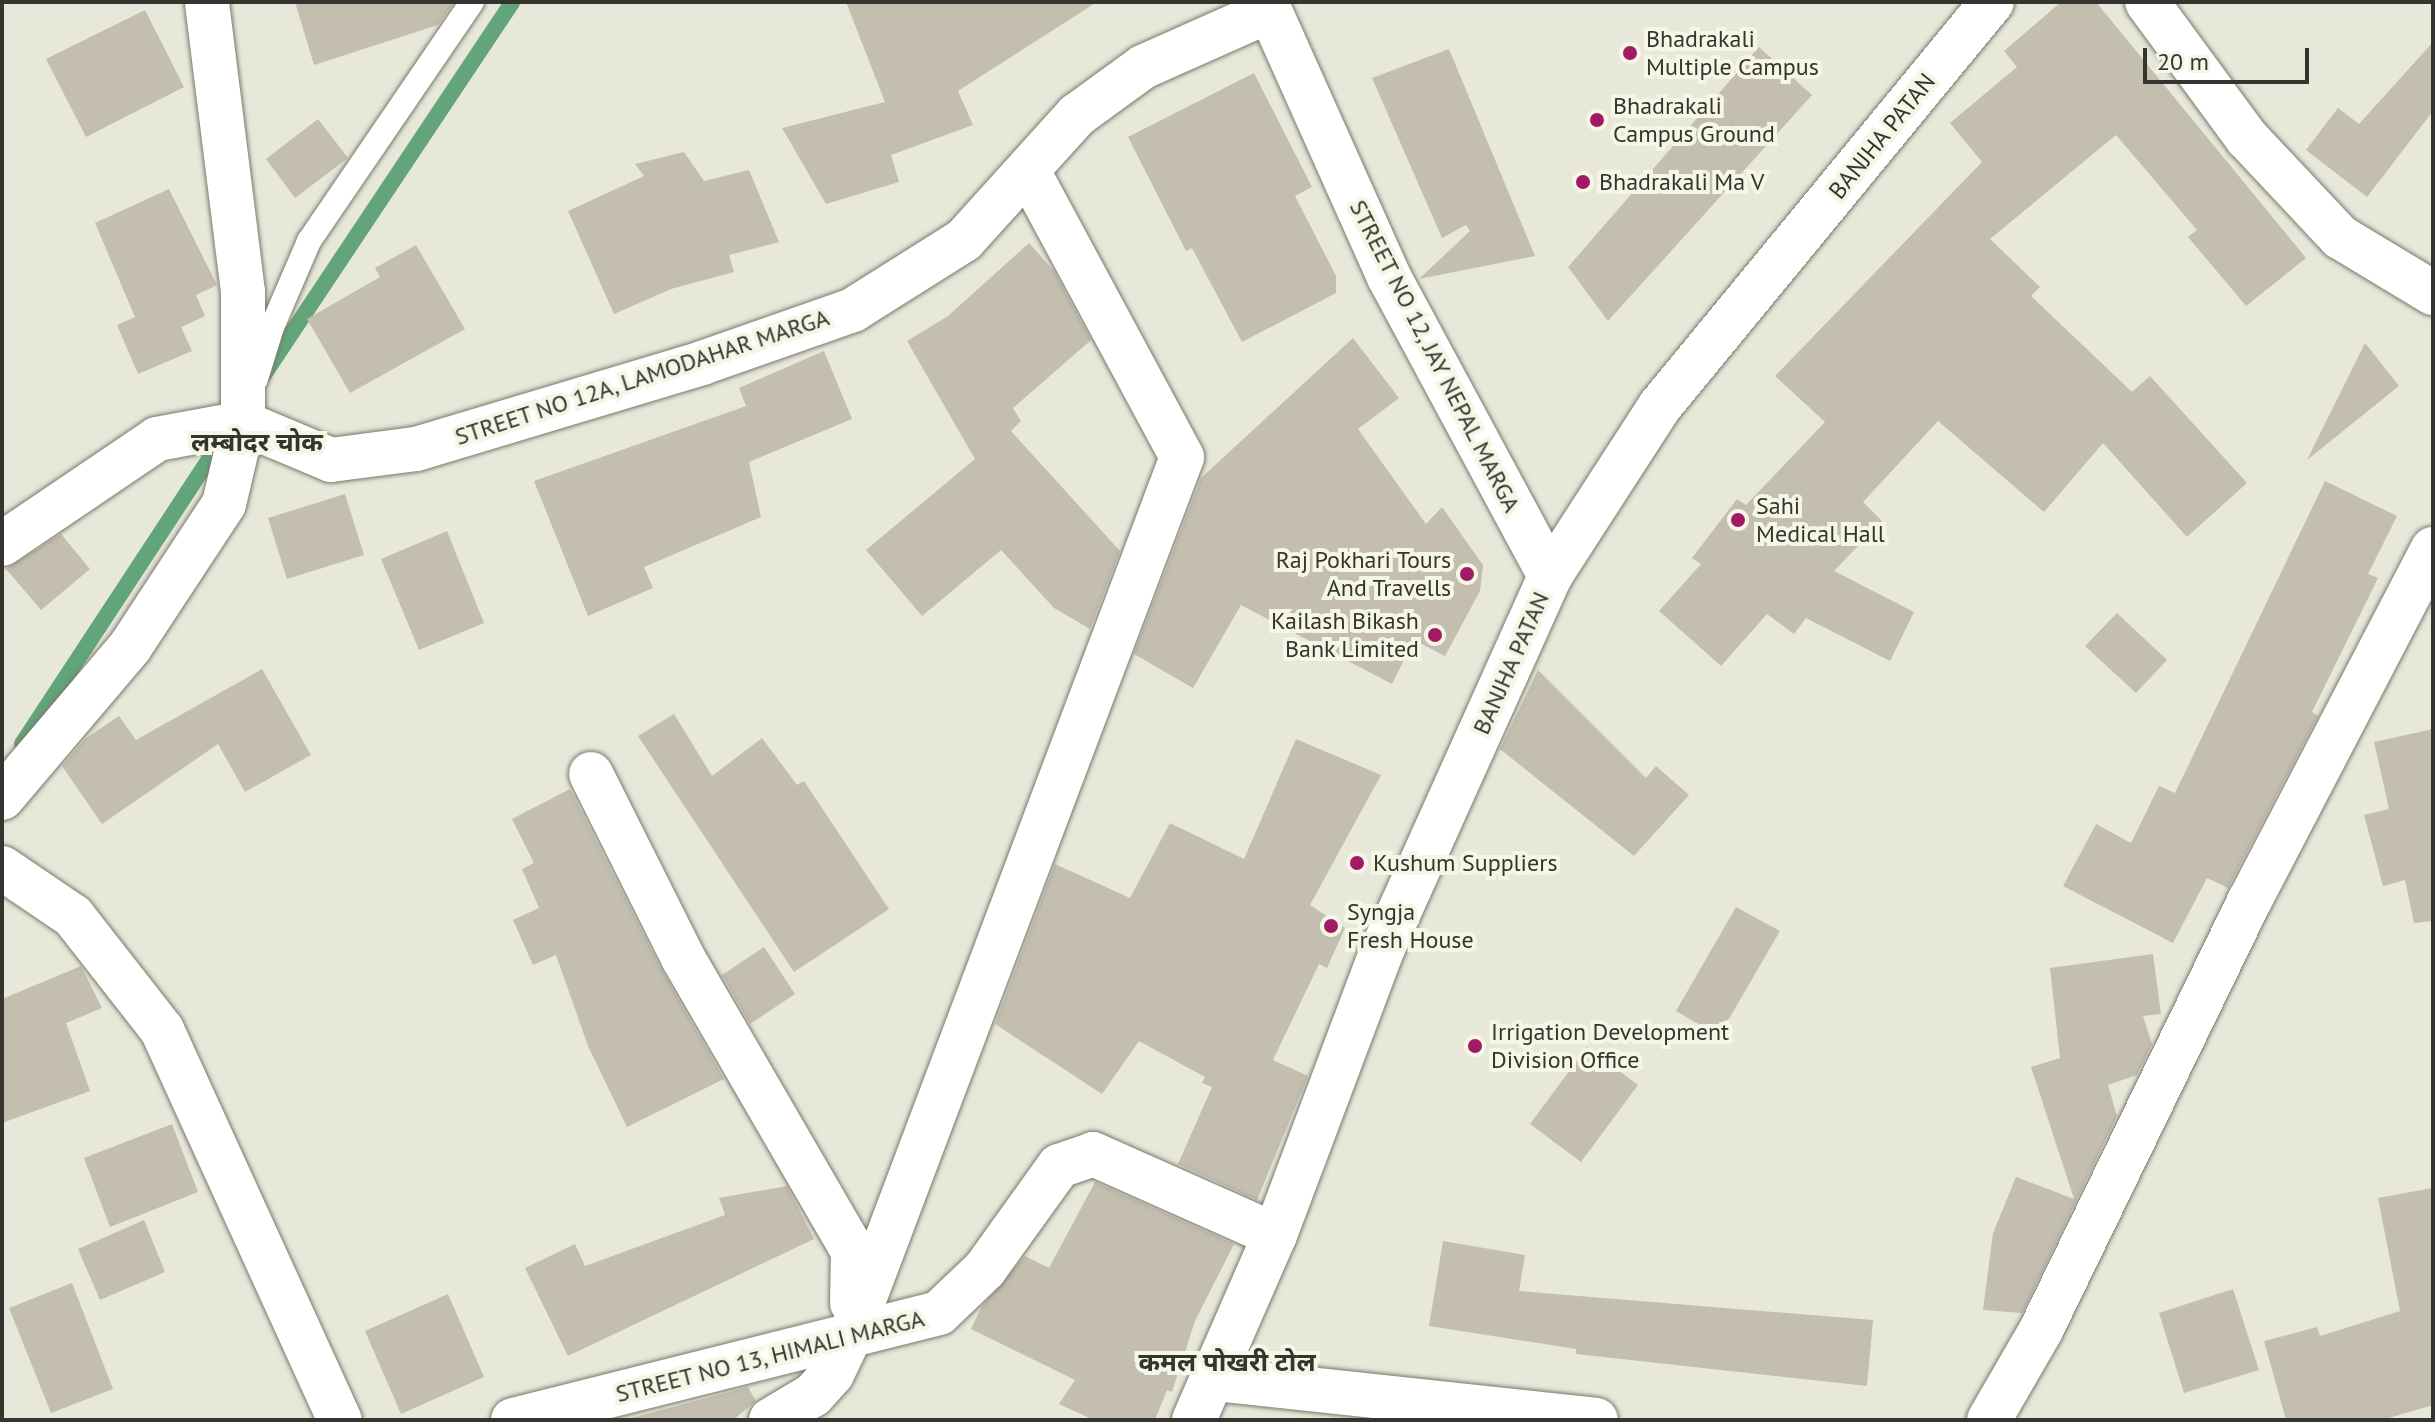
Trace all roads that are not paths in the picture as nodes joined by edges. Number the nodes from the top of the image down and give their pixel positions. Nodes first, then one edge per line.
1 (207, 2) edge
2 (472, 2) edge
3 (1992, 2) edge
4 (2147, 2) edge
5 (1267, 7) edge
6 (1028, 171) junction
7 (2433, 293) edge
8 (243, 423) junction
9 (2, 544) edge
10 (2433, 549) edge
11 (1550, 576) junction
12 (591, 774) dead end
13 (2, 798) edge
14 (2, 868) edge
15 (1275, 1235) junction
16 (851, 1334) junction
17 (1215, 1379) junction
18 (340, 1420) edge
19 (513, 1420) edge
20 (771, 1420) edge
21 (1194, 1420) edge
22 (1596, 1420) edge
23 (1989, 1420) edge

1 - 8 street
2 - 8 lane
3 - 11 street, BANJHA PATAN
4 - 7 street
5 - 6 street, STREET NO 12A, LAMODAHAR MARGA
5 - 11 street, STREET NO 12, JAY NEPAL MARGA
6 - 8 street, STREET NO 12A, LAMODAHAR MARGA
6 - 16 street
8 - 9 street
8 - 13 street
10 - 23 street
11 - 15 street, BANJHA PATAN
12 - 16 street
14 - 18 street
15 - 16 street, STREET NO 13, HIMALI MARGA
15 - 17 street, BANJHA PATAN
16 - 19 street, STREET NO 13, HIMALI MARGA
16 - 20 street
17 - 21 street, BANJHA PATAN
17 - 22 street

